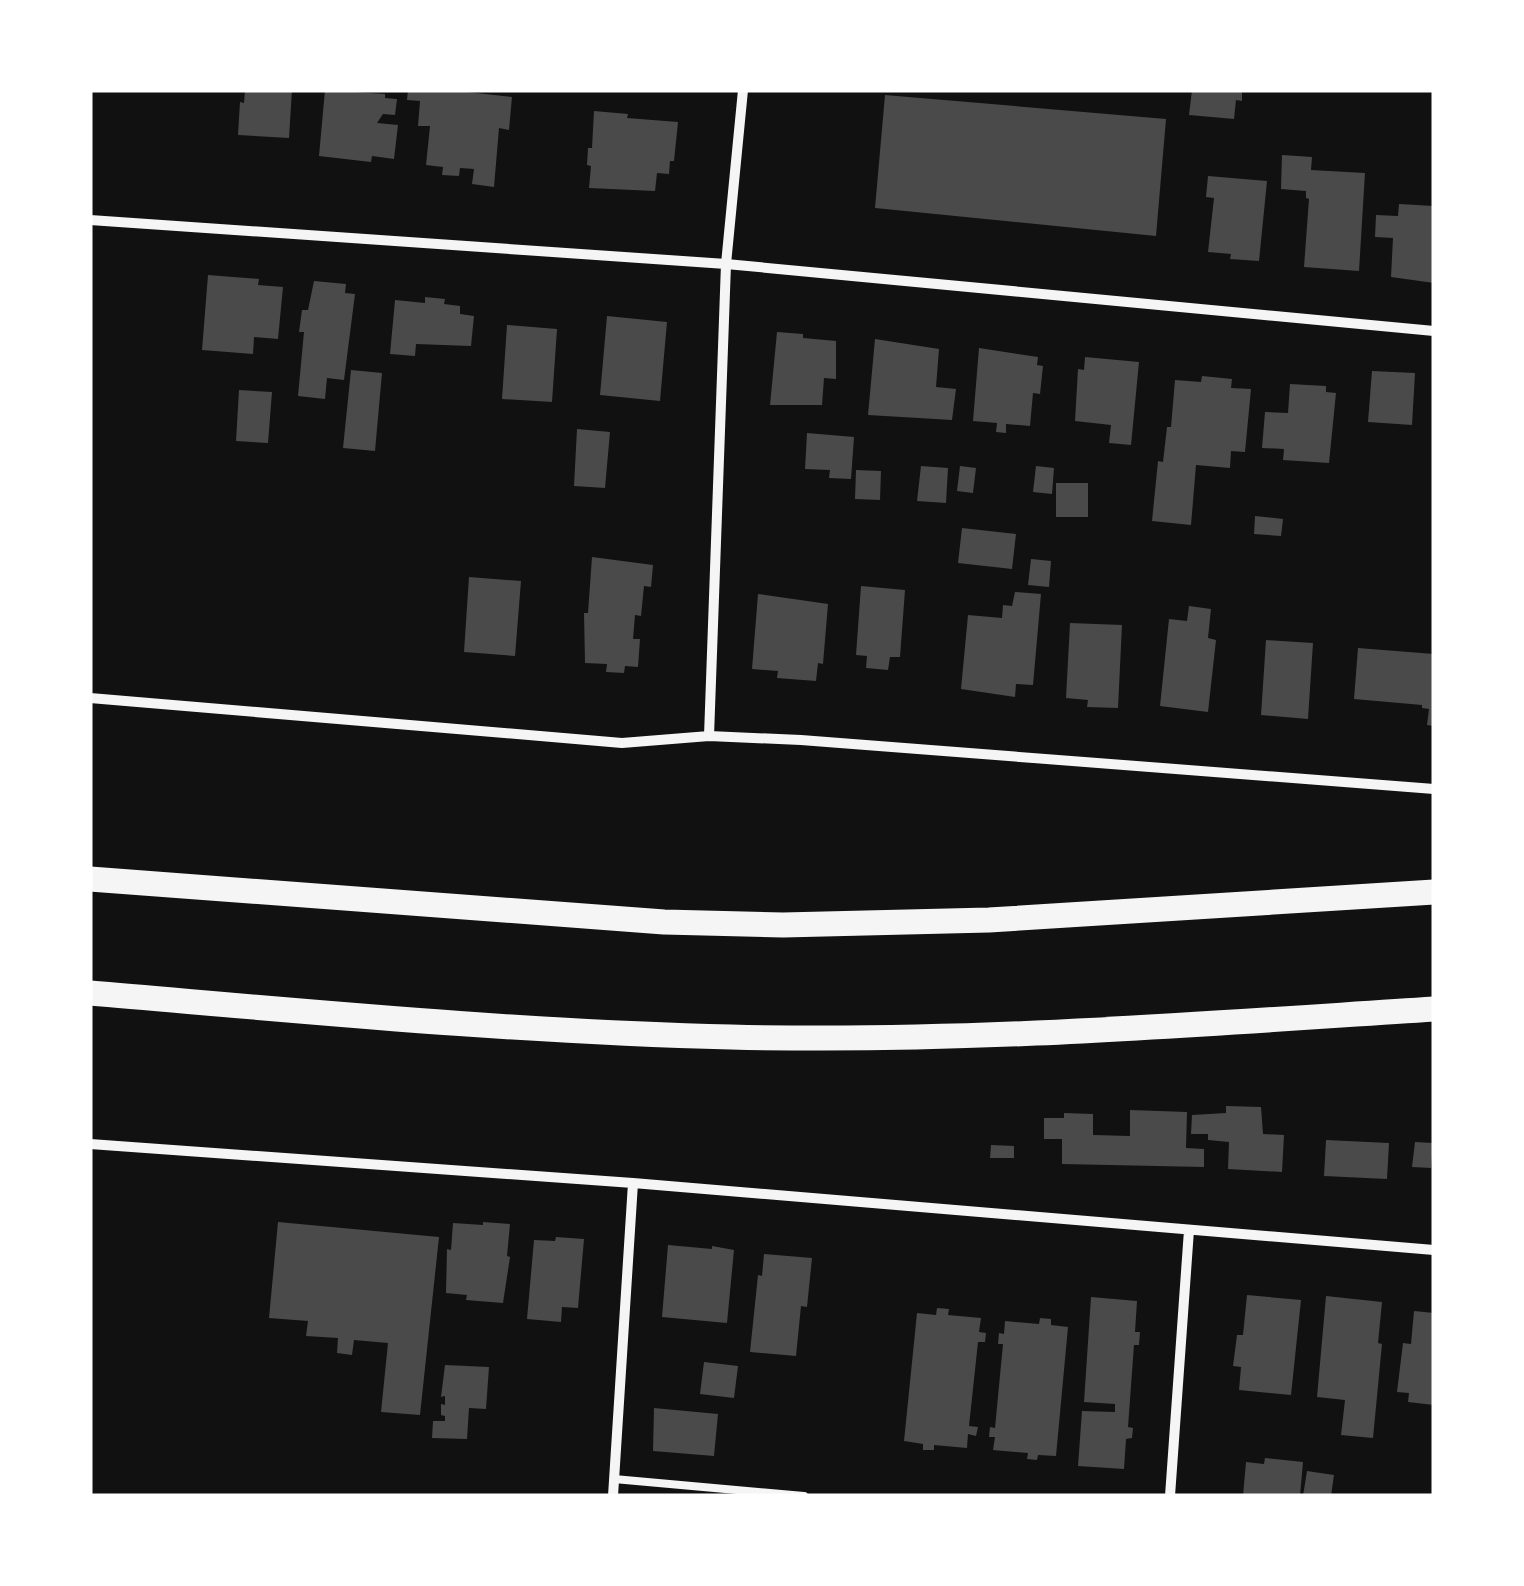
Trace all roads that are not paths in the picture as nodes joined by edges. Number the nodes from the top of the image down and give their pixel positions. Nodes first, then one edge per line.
1 (743, 90) edge
2 (90, 220) edge
3 (726, 264) junction
4 (1434, 331) edge
5 (90, 698) edge
6 (709, 736) junction
7 (1434, 789) edge
8 (90, 879) edge
9 (1434, 892) edge
10 (90, 994) edge
11 (1434, 1009) edge
12 (90, 1144) edge
13 (632, 1184) junction
14 (1190, 1230) junction
15 (1434, 1250) edge
16 (614, 1479) junction
17 (613, 1496) edge
18 (804, 1496) edge
19 (1170, 1496) edge

1 - 3 street
2 - 3 street
3 - 4 street
3 - 6 street
5 - 6 street
6 - 7 street
8 - 9 main road
10 - 11 main road
12 - 13 street
13 - 14 street
13 - 16 street
14 - 15 street
14 - 19 street
16 - 17 street
16 - 18 lane

